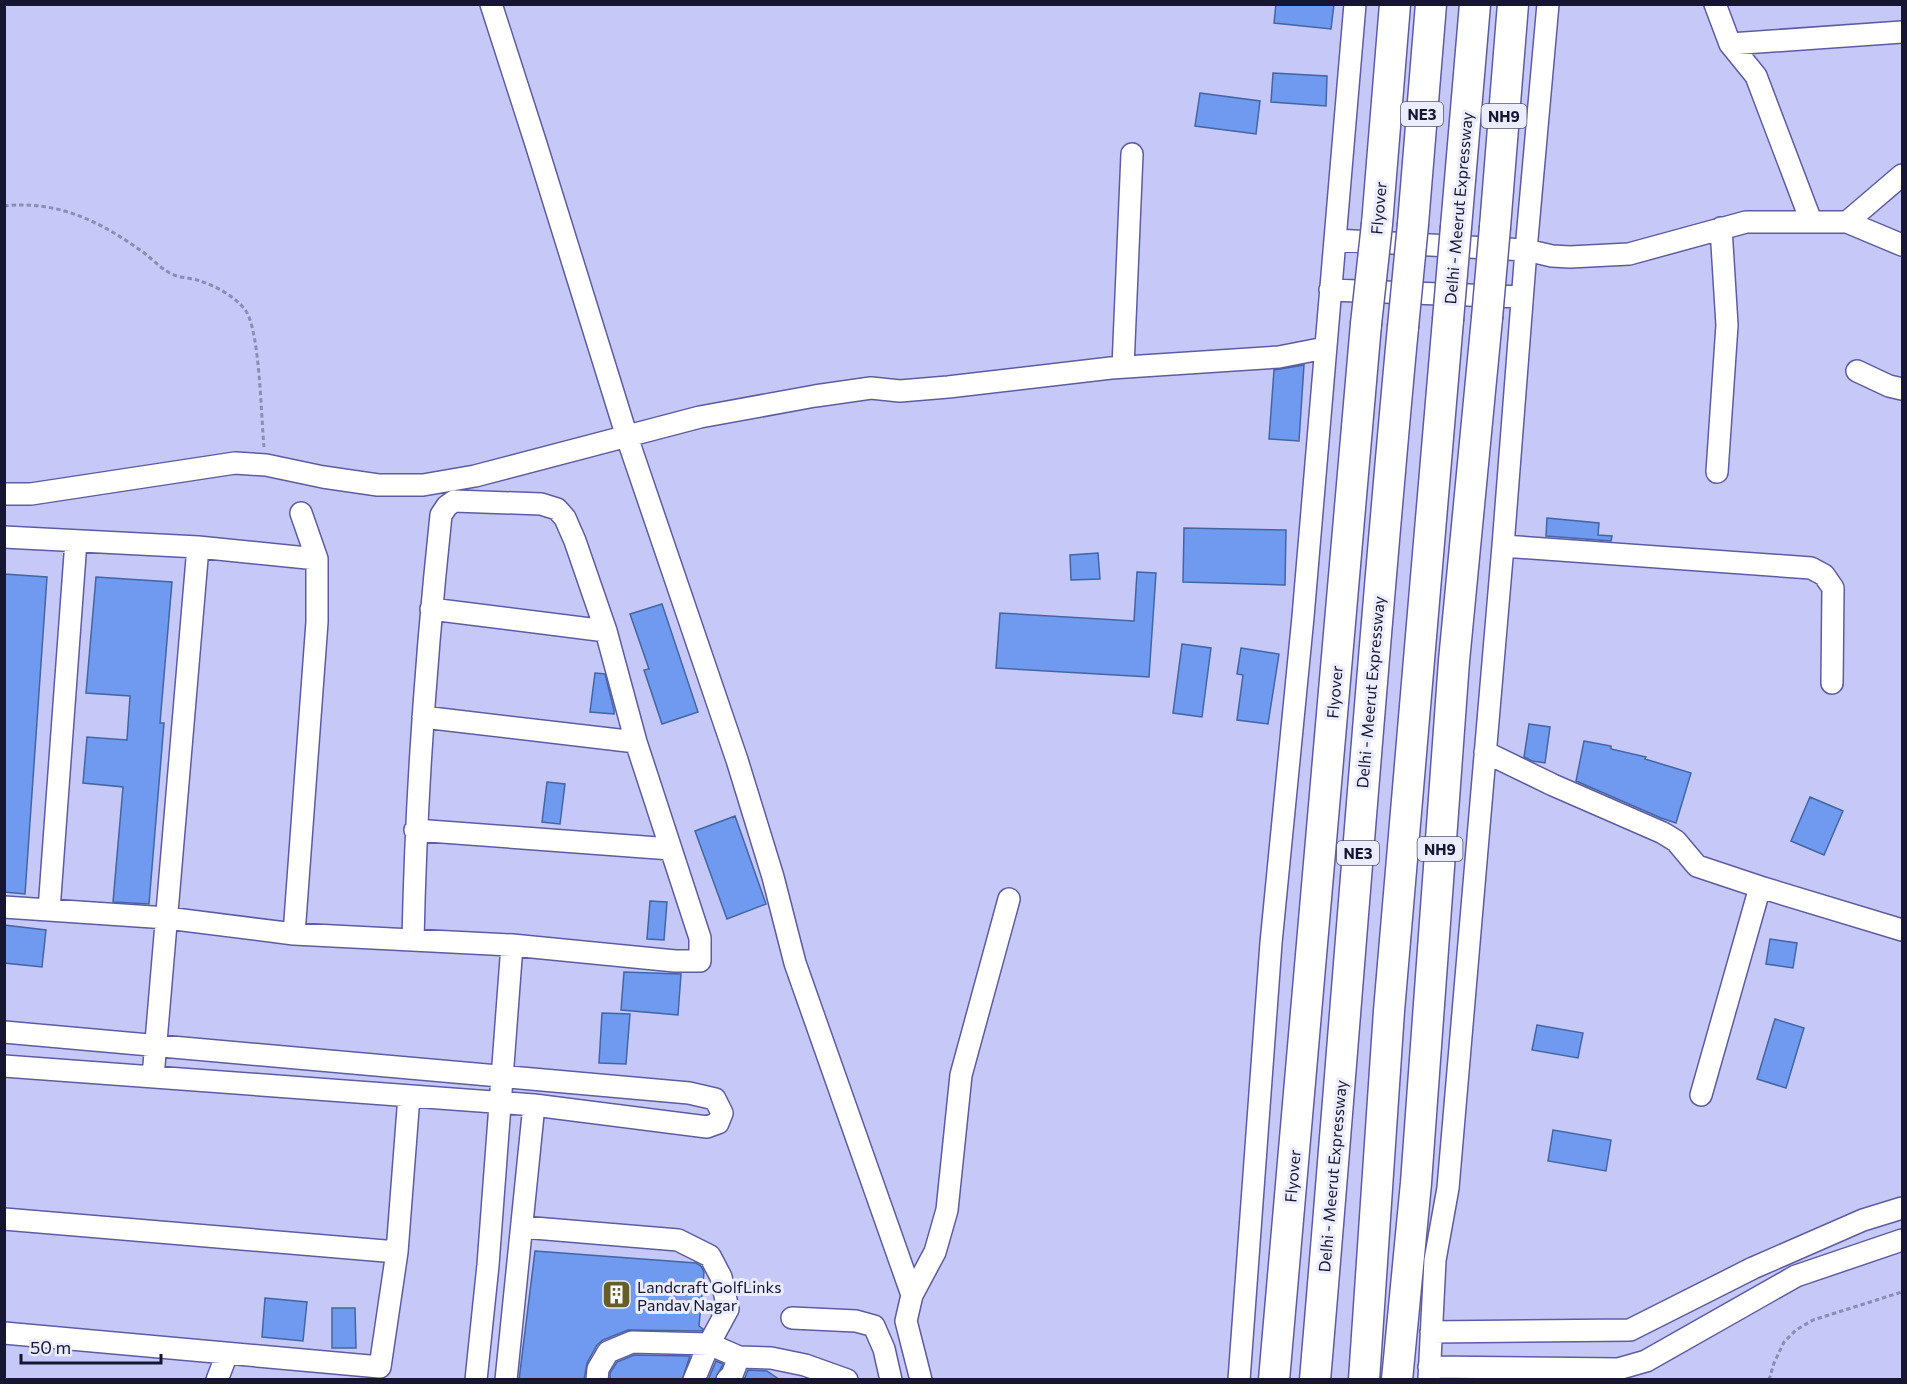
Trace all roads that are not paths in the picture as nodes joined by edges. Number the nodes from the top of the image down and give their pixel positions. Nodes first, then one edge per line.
1 (491, 4) edge
2 (1355, 4) edge
3 (1395, 4) edge
4 (1431, 4) edge
5 (1475, 4) edge
6 (1513, 4) edge
7 (1548, 4) edge
8 (1715, 4) edge
9 (1902, 32) edge
10 (1730, 44) junction
11 (1132, 154) dead end
12 (1902, 175) edge
13 (1811, 221) junction
14 (1847, 222) junction
15 (1721, 228) junction
16 (1335, 240) junction
17 (1902, 245) edge
18 (1526, 250) junction
19 (1330, 290) junction
20 (1522, 297) junction
21 (1325, 348) junction
22 (1123, 367) junction
23 (1857, 371) dead end
24 (1902, 389) edge
25 (627, 437) junction
26 (1717, 472) dead end
27 (4, 494) edge
28 (301, 513) dead end
29 (4, 537) edge
30 (76, 541) junction
31 (1503, 546) junction
32 (198, 547) junction
33 (317, 559) junction
34 (431, 609) junction
35 (606, 632) junction
36 (1832, 683) dead end
37 (423, 717) junction
38 (636, 742) junction
39 (1485, 752) junction
40 (415, 830) junction
41 (671, 849) junction
42 (1760, 887) junction
43 (1009, 899) dead end
44 (4, 907) edge
45 (49, 910) junction
46 (167, 918) junction
47 (1902, 930) edge
48 (294, 934) junction
49 (413, 940) junction
50 (512, 945) junction
51 (4, 1032) edge
52 (156, 1047) junction
53 (4, 1066) edge
54 (153, 1077) junction
55 (502, 1077) junction
56 (1701, 1095) dead end
57 (409, 1096) junction
58 (500, 1103) junction
59 (534, 1105) junction
60 (1902, 1208) edge
61 (4, 1219) edge
62 (522, 1227) junction
63 (1902, 1240) edge
64 (397, 1252) junction
65 (912, 1295) junction
66 (792, 1318) dead end
67 (1431, 1332) junction
68 (4, 1333) edge
69 (709, 1344) junction
70 (227, 1354) junction
71 (739, 1357) junction
72 (379, 1373) edge
73 (1429, 1373) edge
74 (217, 1380) edge
75 (476, 1380) edge
76 (506, 1380) edge
77 (597, 1380) edge
78 (694, 1380) edge
79 (727, 1380) edge
80 (847, 1380) edge
81 (891, 1380) edge
82 (921, 1380) edge
83 (1239, 1380) edge
84 (1274, 1380) edge
85 (1315, 1380) edge
86 (1364, 1380) edge
87 (1397, 1380) edge

1 - 25 street
2 - 16 street
3 - 84 highway, Flyover, bridge
4 - 85 highway, Delhi - Meerut Expressway / NE3, bridge
5 - 86 highway, Delhi - Meerut Expressway / NE3, bridge
6 - 87 highway, NH9, bridge
7 - 18 street
8 - 10 street
9 - 10 street
10 - 13 street
11 - 22 street
12 - 14 street
13 - 14 street
13 - 15 street
14 - 17 street
15 - 18 street
15 - 26 street
16 - 18 street
16 - 19 street
18 - 20 street
19 - 20 street
19 - 21 street
20 - 31 street
21 - 22 street
21 - 83 street
22 - 25 street
23 - 24 street
25 - 27 street
25 - 65 street
28 - 33 street
29 - 30 street
30 - 32 street
30 - 45 street
31 - 36 street
31 - 39 street
32 - 33 street
32 - 46 street
33 - 48 street
34 - 35 street
34 - 35 street
34 - 37 street
35 - 38 street
37 - 38 street
37 - 40 street
38 - 41 street
39 - 42 street
39 - 67 street
40 - 41 street
40 - 49 street
41 - 50 street
42 - 47 street
42 - 56 street
43 - 65 street
44 - 45 street
45 - 46 street
46 - 48 street
46 - 52 street
48 - 49 street
49 - 50 street
50 - 55 street
51 - 52 street
52 - 54 street
52 - 55 street
53 - 54 street
54 - 57 street
55 - 58 street
55 - 59 street
57 - 58 street
57 - 64 street
58 - 59 street
58 - 75 street
59 - 62 street
60 - 67 street
61 - 64 street
62 - 69 street
62 - 76 street
63 - 73 street
64 - 72 street
65 - 82 street
66 - 81 street
67 - 73 street
68 - 70 street
69 - 71 street
69 - 77 street
69 - 78 street
70 - 72 street
70 - 74 street
71 - 79 street
71 - 80 street

